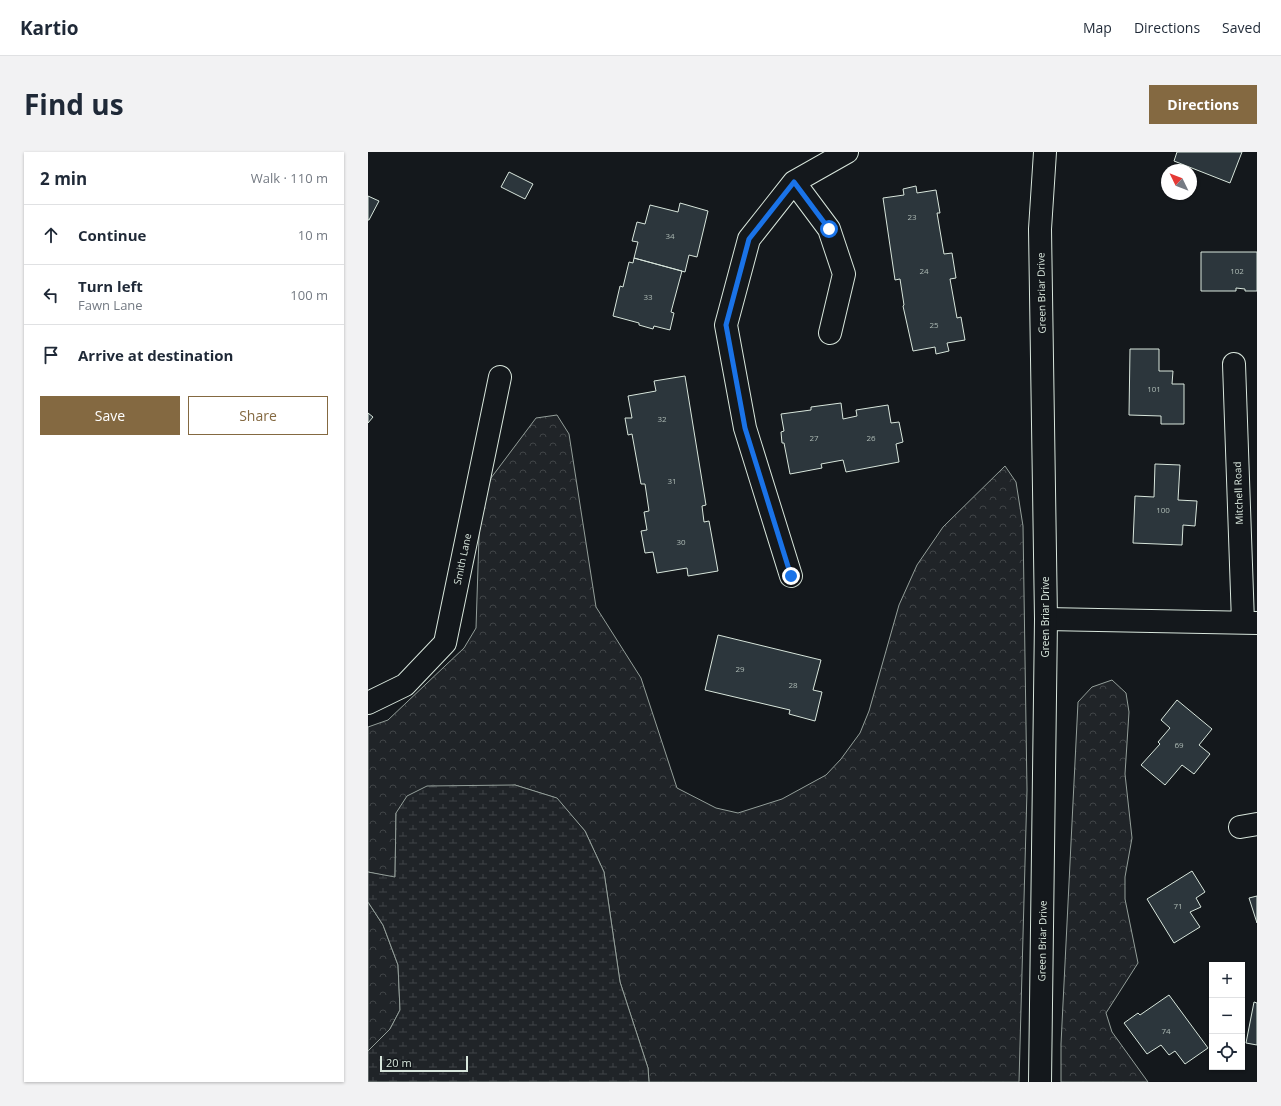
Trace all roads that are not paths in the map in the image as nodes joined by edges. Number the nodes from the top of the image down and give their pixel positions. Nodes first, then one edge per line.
1 (847, 152) edge
2 (1045, 152) edge
3 (794, 182) junction
4 (830, 333) dead end
5 (1234, 364) dead end
6 (500, 377) dead end
7 (791, 576) dead end
8 (1046, 619) junction
9 (1250, 622) edge
10 (368, 703) edge
11 (1040, 1082) edge

1 - 3 street
2 - 8 street, Green Briar Drive
3 - 4 street
3 - 7 street
5 - 9 street, Mitchell Road
6 - 10 street, Smith Lane
8 - 9 street, Mitchell Road
8 - 11 street, Green Briar Drive

